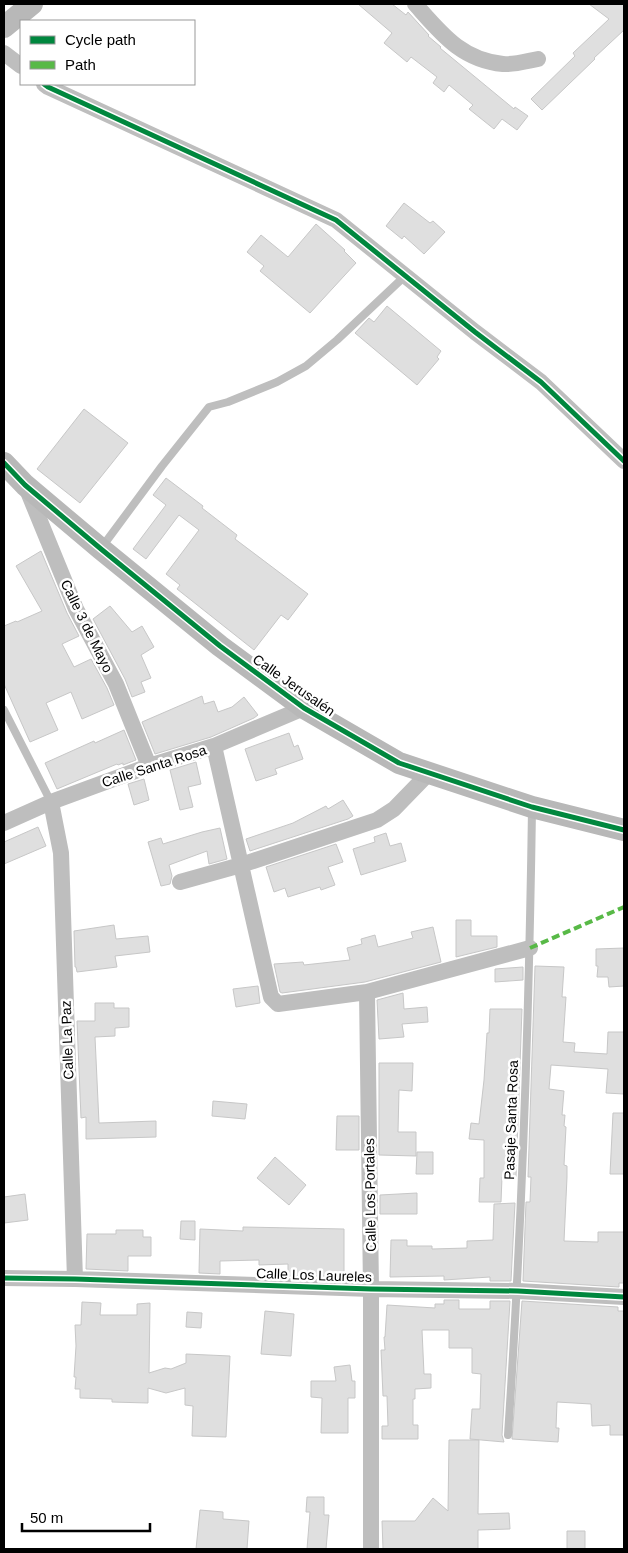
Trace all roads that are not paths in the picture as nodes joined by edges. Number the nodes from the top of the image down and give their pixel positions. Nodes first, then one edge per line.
1 (32, 4) edge
2 (415, 4) edge
3 (4, 27) edge
4 (4, 53) edge
5 (538, 60) dead end
6 (20, 65) edge
7 (45, 85) edge
8 (406, 276) junction
9 (624, 461) edge
10 (4, 463) edge
11 (25, 485) junction
12 (101, 549) junction
13 (304, 708) junction
14 (4, 710) edge
15 (214, 746) junction
16 (149, 766) junction
17 (428, 774) junction
18 (51, 802) junction
19 (532, 807) junction
20 (4, 823) edge
21 (624, 830) edge
22 (241, 865) junction
23 (180, 882) dead end
24 (530, 948) junction
25 (367, 992) junction
26 (4, 1278) edge
27 (75, 1279) junction
28 (371, 1289) junction
29 (518, 1291) junction
30 (624, 1296) edge
31 (508, 1435) dead end
32 (371, 1549) edge

1 - 3 street
2 - 5 street
4 - 6 street
7 - 8 street
8 - 9 street
8 - 12 lane
10 - 11 street, Calle Jerusalén
11 - 12 street, Calle Jerusalén
11 - 16 street, Calle 3 de Mayo
12 - 13 street, Calle Jerusalén
13 - 15 street, Calle Santa Rosa
13 - 17 street, Calle Jerusalén
14 - 18 lane
15 - 16 street, Calle Santa Rosa
15 - 22 street
16 - 18 street, Calle Santa Rosa
17 - 19 street, Calle Jerusalén
17 - 22 street
18 - 20 street, Calle Santa Rosa
18 - 27 street, Calle La Paz
19 - 21 street, Calle Jerusalén
19 - 24 lane, Pasaje Santa Rosa
22 - 23 street
22 - 25 street
24 - 25 street
24 - 29 lane, Pasaje Santa Rosa
25 - 28 street, Calle Los Portales
26 - 27 street, Calle Los Laureles
27 - 28 street, Calle Los Laureles
28 - 29 street, Calle Los Laureles
28 - 32 street, Calle Los Portales
29 - 30 street, Calle Los Laureles
29 - 31 lane, Pasaje Santa Rosa

